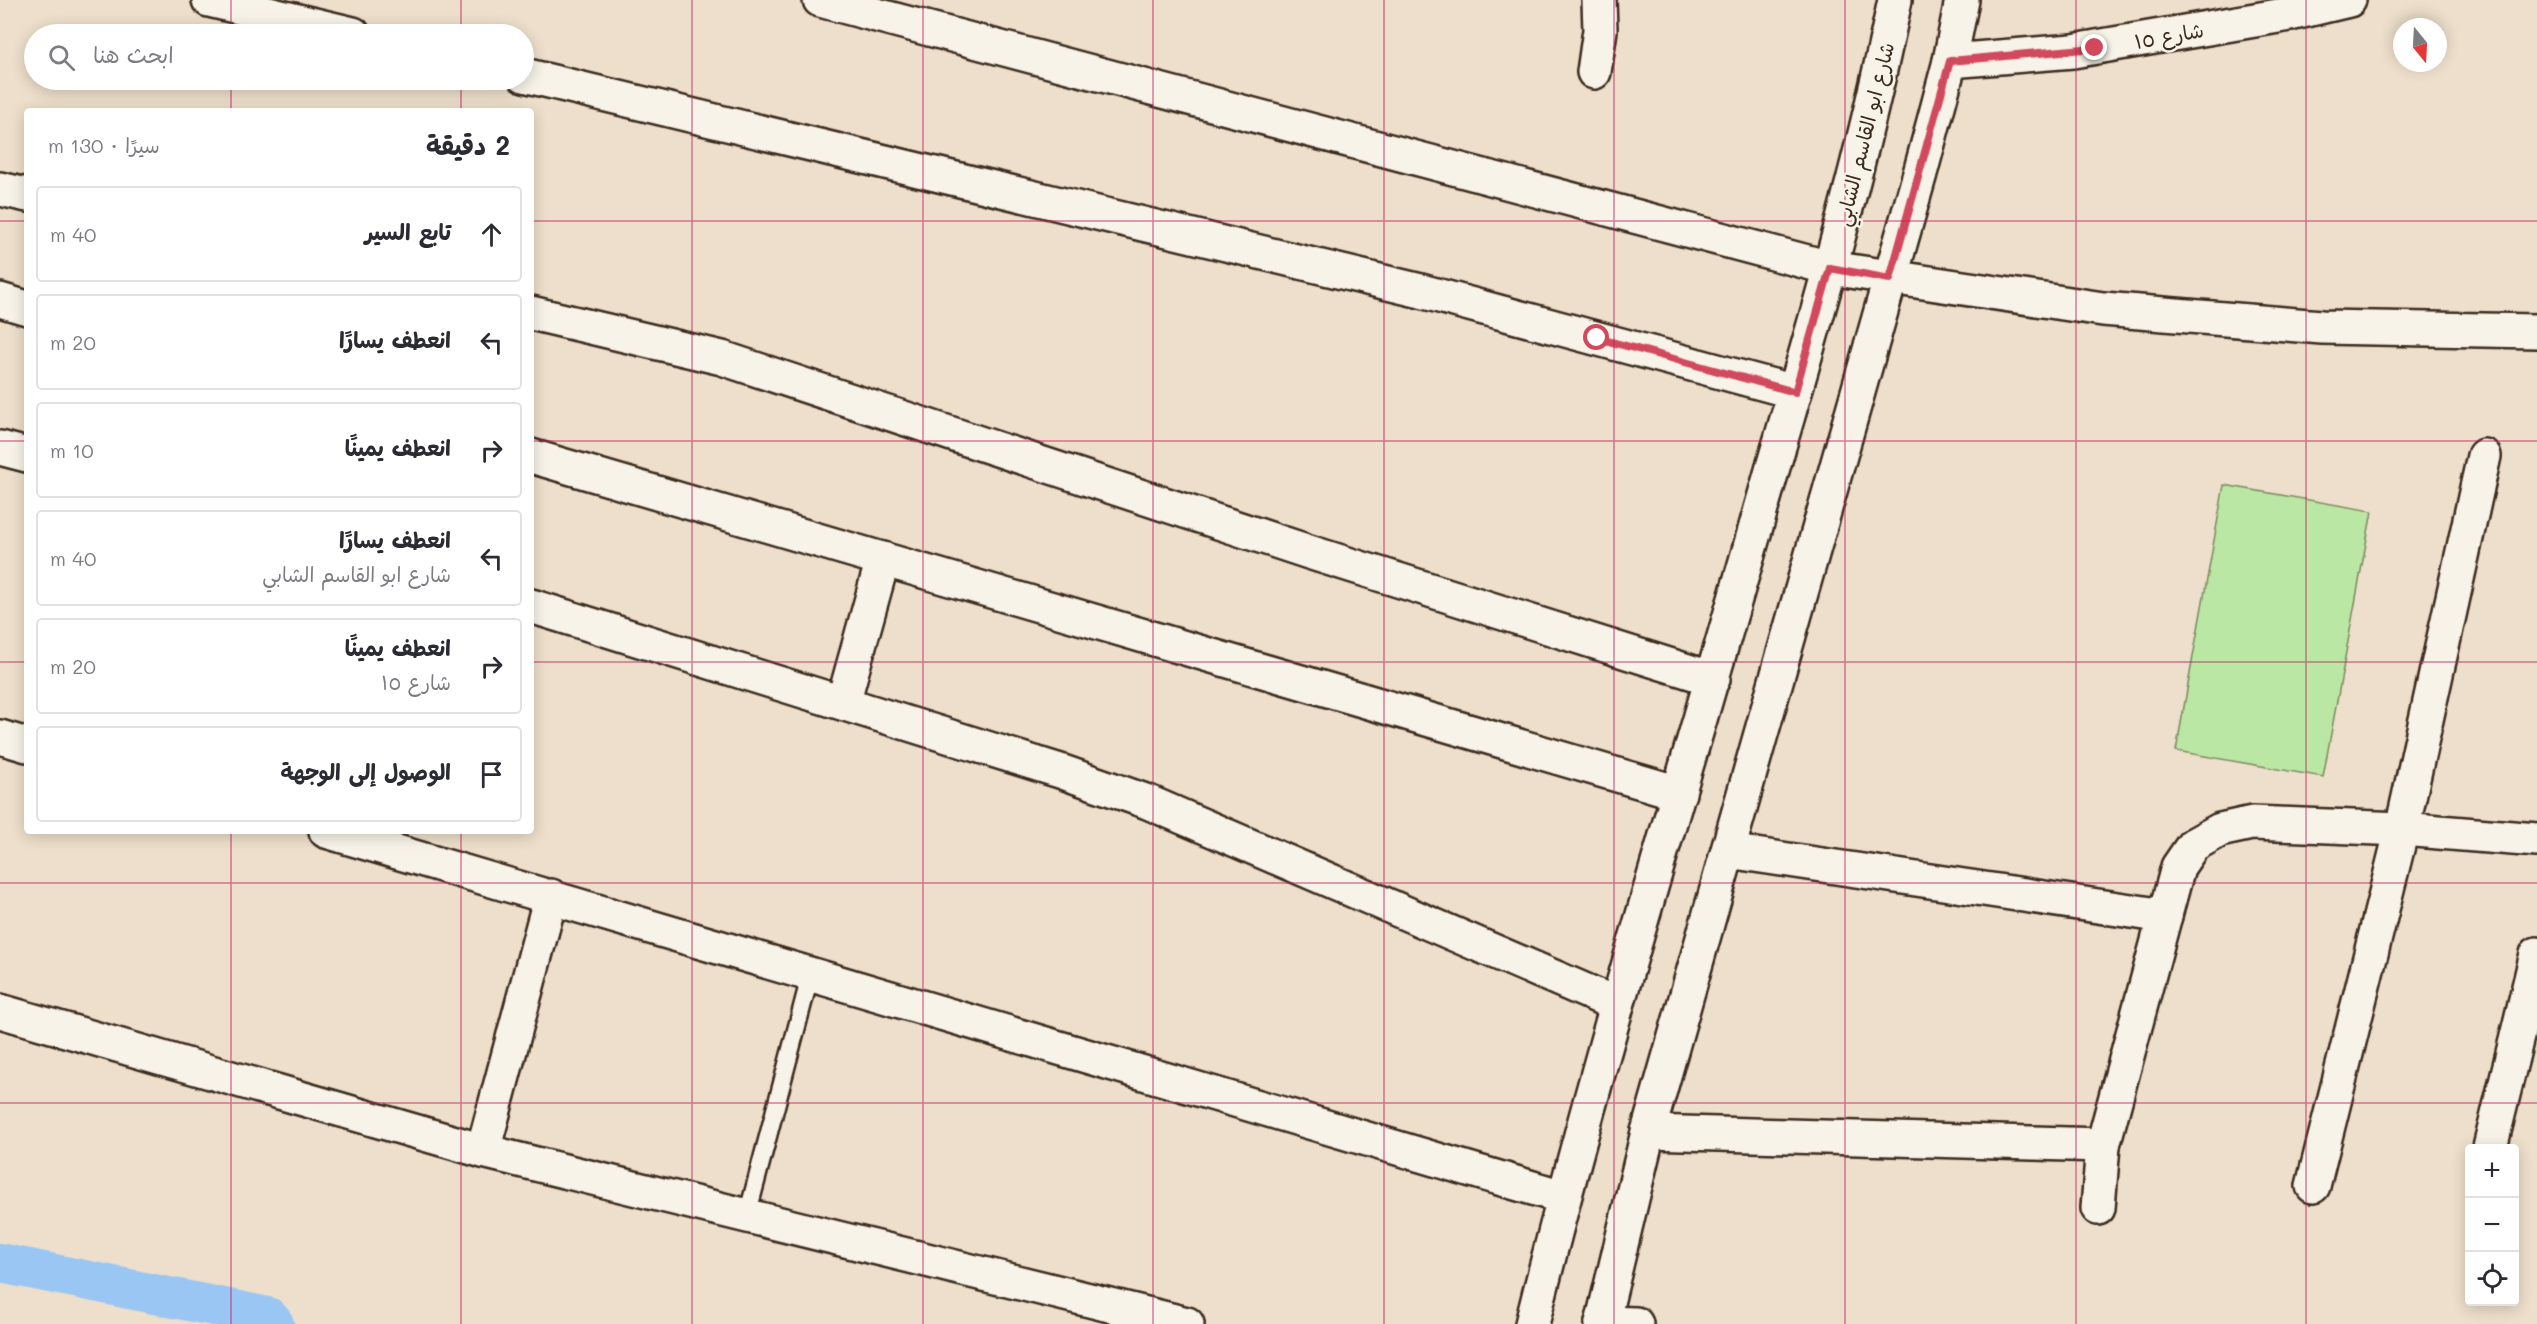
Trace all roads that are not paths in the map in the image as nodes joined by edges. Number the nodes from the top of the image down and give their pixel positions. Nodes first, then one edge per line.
1 (209, 0) edge
2 (820, 0) edge
3 (1599, 0) edge
4 (1895, 0) edge
5 (1962, 0) edge
6 (2349, 0) edge
7 (311, 24) edge
8 (1950, 61) junction
9 (1594, 72) dead end
10 (534, 77) edge
11 (0, 189) edge
12 (24, 194) edge
13 (1830, 268) junction
14 (1890, 279) junction
15 (0, 300) edge
16 (24, 307) edge
17 (534, 314) edge
18 (2537, 331) edge
19 (1795, 392) junction
20 (0, 448) edge
21 (24, 454) edge
22 (2484, 456) dead end
23 (534, 457) edge
24 (883, 559) junction
25 (534, 607) edge
26 (1713, 679) junction
27 (843, 703) junction
28 (0, 737) edge
29 (24, 744) edge
30 (1679, 793) junction
31 (2402, 830) junction
32 (336, 834) edge
33 (2537, 840) edge
34 (1728, 851) junction
35 (551, 896) junction
36 (2165, 916) junction
37 (2537, 954) edge
38 (811, 973) junction
39 (1616, 1005) junction
40 (0, 1011) edge
41 (1648, 1132) junction
42 (2491, 1144) edge
43 (2103, 1145) junction
44 (483, 1151) junction
45 (2313, 1186) dead end
46 (1563, 1197) junction
47 (2098, 1208) dead end
48 (747, 1216) junction
49 (1602, 1323) edge
50 (1187, 1324) edge
51 (1532, 1324) edge
52 (1636, 1324) edge

1 - 7 street
2 - 13 street
3 - 9 street
4 - 13 street, شارع ابو القاسم الشابي
5 - 8 street
6 - 8 street, شارع ١٥
8 - 14 street
10 - 19 street
11 - 12 street
13 - 14 street
13 - 19 street, شارع ابو القاسم الشابي
14 - 18 street
14 - 34 street
15 - 16 street
17 - 26 street
19 - 26 street, شارع ابو القاسم الشابي
20 - 21 street
22 - 31 street
23 - 24 street
24 - 27 street
24 - 30 street
25 - 27 street
26 - 30 street, شارع ابو القاسم الشابي
27 - 39 street
28 - 29 street
30 - 39 street, شارع ابو القاسم الشابي
31 - 33 street
31 - 36 street
31 - 45 street
32 - 35 street
34 - 36 street
34 - 41 street
35 - 38 street
35 - 44 street
36 - 43 street
37 - 42 street
38 - 46 street
38 - 48 lane
39 - 46 street, شارع ابو القاسم الشابي
40 - 44 street
41 - 43 street
41 - 49 street
43 - 47 street
44 - 48 street
46 - 51 street, شارع ابو القاسم الشابي
48 - 50 street
49 - 52 street

